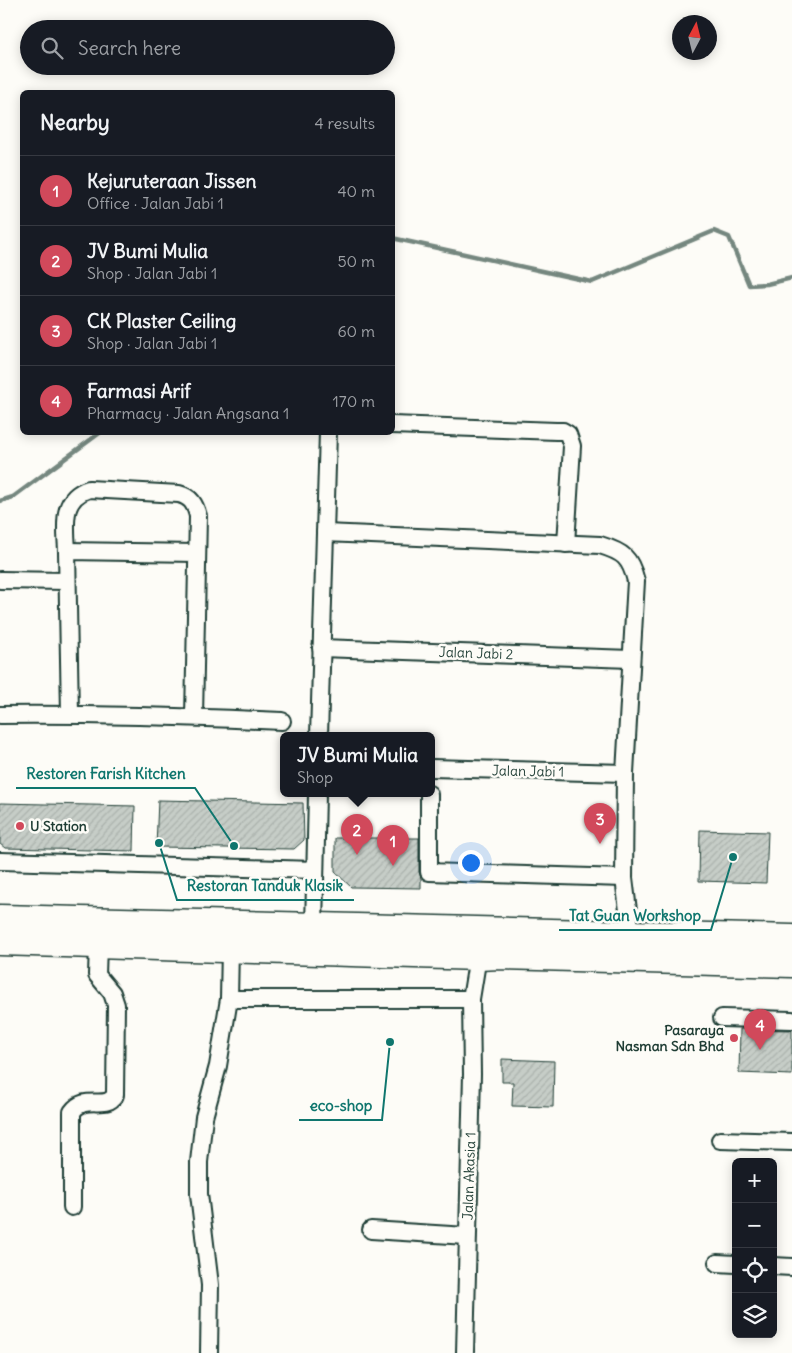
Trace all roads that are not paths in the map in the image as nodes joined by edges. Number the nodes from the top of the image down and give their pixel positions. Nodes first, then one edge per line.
1 (395, 425) edge
2 (328, 435) edge
3 (325, 533) junction
4 (566, 544) junction
5 (67, 551) junction
6 (197, 553) junction
7 (0, 580) edge
8 (67, 581) junction
9 (321, 648) junction
10 (631, 659) junction
11 (70, 714) junction
12 (0, 715) edge
13 (194, 717) junction
14 (282, 721) dead end
15 (319, 732) edge
16 (435, 768) edge
17 (625, 773) junction
18 (317, 797) edge
19 (429, 797) edge
20 (0, 861) edge
21 (315, 870) junction
22 (624, 878) junction
23 (0, 919) edge
24 (314, 927) junction
25 (631, 935) junction
26 (792, 939) edge
27 (0, 941) edge
28 (98, 944) junction
29 (230, 948) junction
30 (478, 956) junction
31 (792, 963) edge
32 (229, 999) junction
33 (470, 999) junction
34 (722, 1018) dead end
35 (792, 1020) edge
36 (720, 1140) dead end
37 (792, 1142) edge
38 (72, 1207) dead end
39 (371, 1230) dead end
40 (467, 1236) junction
41 (717, 1263) dead end
42 (732, 1264) edge
43 (777, 1266) edge
44 (792, 1266) edge
45 (209, 1353) edge
46 (465, 1353) edge

1 - 4 street
2 - 3 street
3 - 4 street
3 - 9 street
4 - 10 street
5 - 6 street
5 - 6 street
5 - 8 street
6 - 13 street
7 - 8 street
8 - 11 street
9 - 10 street, Jalan Jabi 2
9 - 15 street
10 - 17 street
11 - 12 street
11 - 13 street
13 - 14 street
16 - 17 street, Jalan Jabi 1
17 - 22 street
18 - 21 street
19 - 22 street
20 - 21 street
21 - 24 street
22 - 25 street
23 - 24 highway
24 - 25 highway
25 - 26 highway
27 - 28 highway
28 - 29 highway
28 - 38 street
29 - 30 highway
29 - 32 street
30 - 31 highway
30 - 33 street, Jalan Akasia 1
32 - 33 street
32 - 45 street
33 - 40 street, Jalan Akasia 1
34 - 35 street
36 - 37 street
39 - 40 street
40 - 46 street, Jalan Akasia 1
41 - 42 street
43 - 44 street

